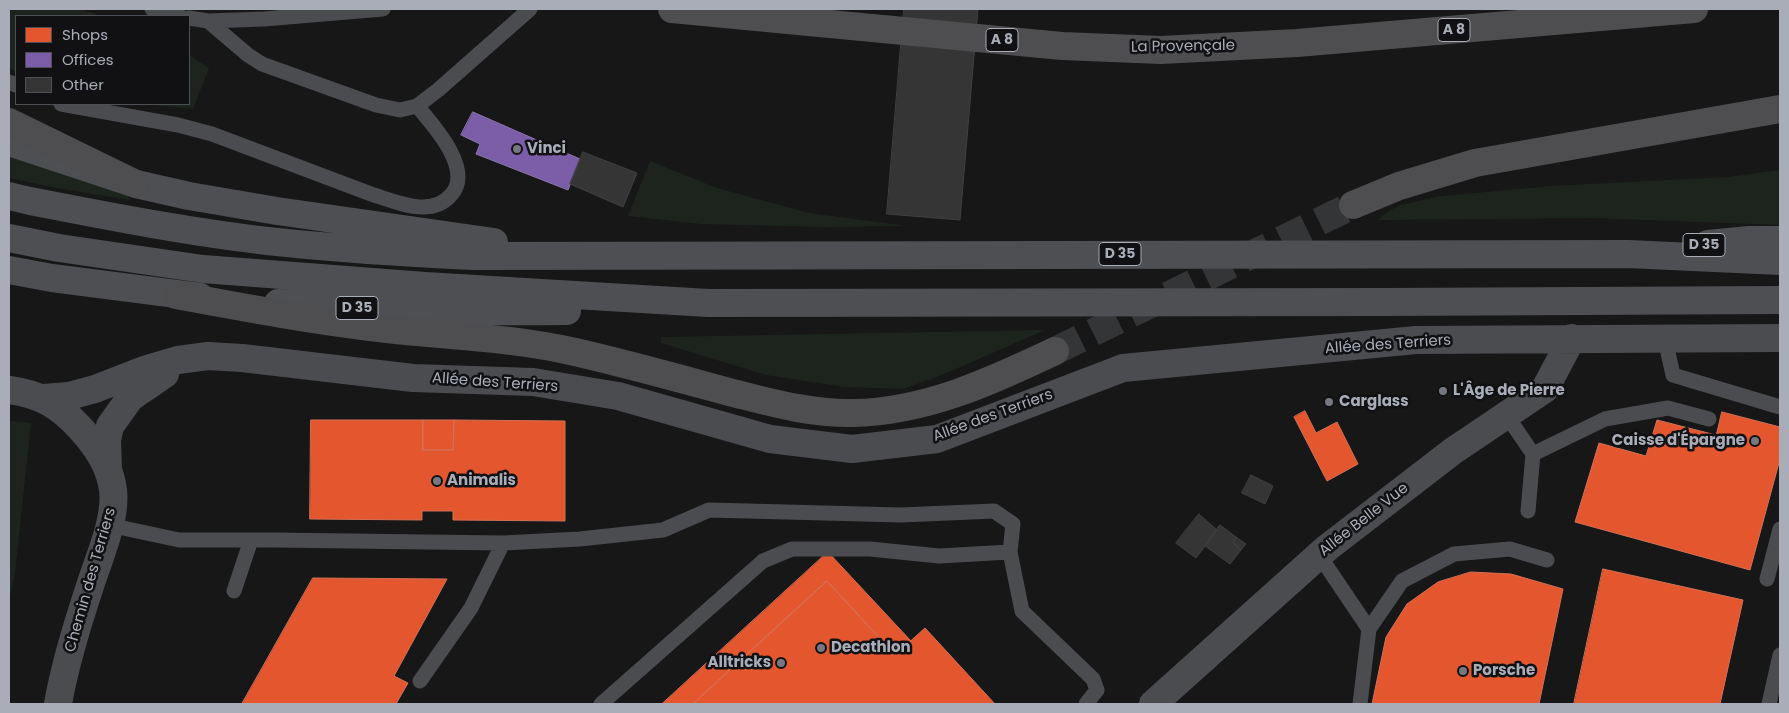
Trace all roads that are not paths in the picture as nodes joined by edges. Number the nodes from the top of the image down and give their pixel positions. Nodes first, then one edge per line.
1 (152, 9) edge
2 (383, 9) edge
3 (530, 9) edge
4 (672, 9) edge
5 (1694, 9) edge
6 (176, 15) edge
7 (190, 18) edge
8 (208, 21) junction
9 (67, 105) edge
10 (417, 106) junction
11 (1780, 109) edge
12 (9, 122) edge
13 (9, 142) edge
14 (136, 184) junction
15 (9, 196) edge
16 (1353, 204) tunnel mouth
17 (9, 238) edge
18 (1780, 240) edge
19 (1628, 254) junction
20 (612, 256) junction
21 (1780, 261) edge
22 (9, 270) edge
23 (176, 295) junction
24 (1780, 300) edge
25 (708, 303) junction
26 (1572, 338) junction
27 (1780, 338) edge
28 (1665, 339) junction
29 (1055, 352) tunnel mouth
30 (208, 356) junction
31 (9, 390) edge
32 (43, 398) junction
33 (1780, 407) edge
34 (67, 414) junction
35 (1507, 416) junction
36 (1709, 418) dead end
37 (110, 426) junction
38 (1533, 454) junction
39 (108, 470) junction
40 (1528, 511) dead end
41 (109, 525) junction
42 (1780, 529) edge
43 (251, 540) junction
44 (503, 543) junction
45 (1010, 552) junction
46 (1319, 555) junction
47 (1547, 560) dead end
48 (1767, 578) dead end
49 (234, 591) dead end
50 (1369, 628) junction
51 (1780, 655) edge
52 (420, 681) dead end
53 (58, 704) edge
54 (601, 704) edge
55 (1086, 704) edge
56 (1152, 704) edge
57 (1360, 704) edge
58 (1769, 704) edge

1 - 6 lane
2 - 8 lane
3 - 10 lane
4 - 5 highway, La Provençale / A 8
7 - 8 lane
8 - 10 lane
9 - 10 lane
11 - 16 highway
12 - 14 highway
13 - 14 main road
14 - 20 main road
15 - 20 main road, D 35
17 - 25 main road
18 - 19 main road, D 35
19 - 20 main road, D 35
19 - 21 main road, D 35
22 - 23 main road, D 35
23 - 25 main road, D 35
23 - 29 highway
24 - 25 main road, D 35
26 - 28 street, Allée des Terriers
26 - 30 street, Allée des Terriers
26 - 35 street, Allée Belle Vue
27 - 28 street, Allée des Terriers
28 - 33 lane
30 - 32 street, Allée des Terriers
30 - 37 street, Allée des Terriers
31 - 32 street, Chemin des Terriers
32 - 34 street, Chemin des Terriers
34 - 37 street
34 - 39 street, Chemin des Terriers
35 - 38 lane
35 - 46 street, Allée Belle Vue
36 - 38 lane
37 - 39 street, Allée des Terriers
38 - 40 lane
39 - 41 street, Chemin des Terriers
41 - 43 lane
41 - 53 street, Chemin des Terriers
42 - 48 lane
43 - 44 lane
43 - 49 lane
44 - 45 lane
44 - 52 lane
45 - 54 lane
45 - 55 lane
46 - 50 lane
46 - 56 street, Allée Belle Vue
47 - 50 lane
50 - 57 lane
51 - 58 lane

